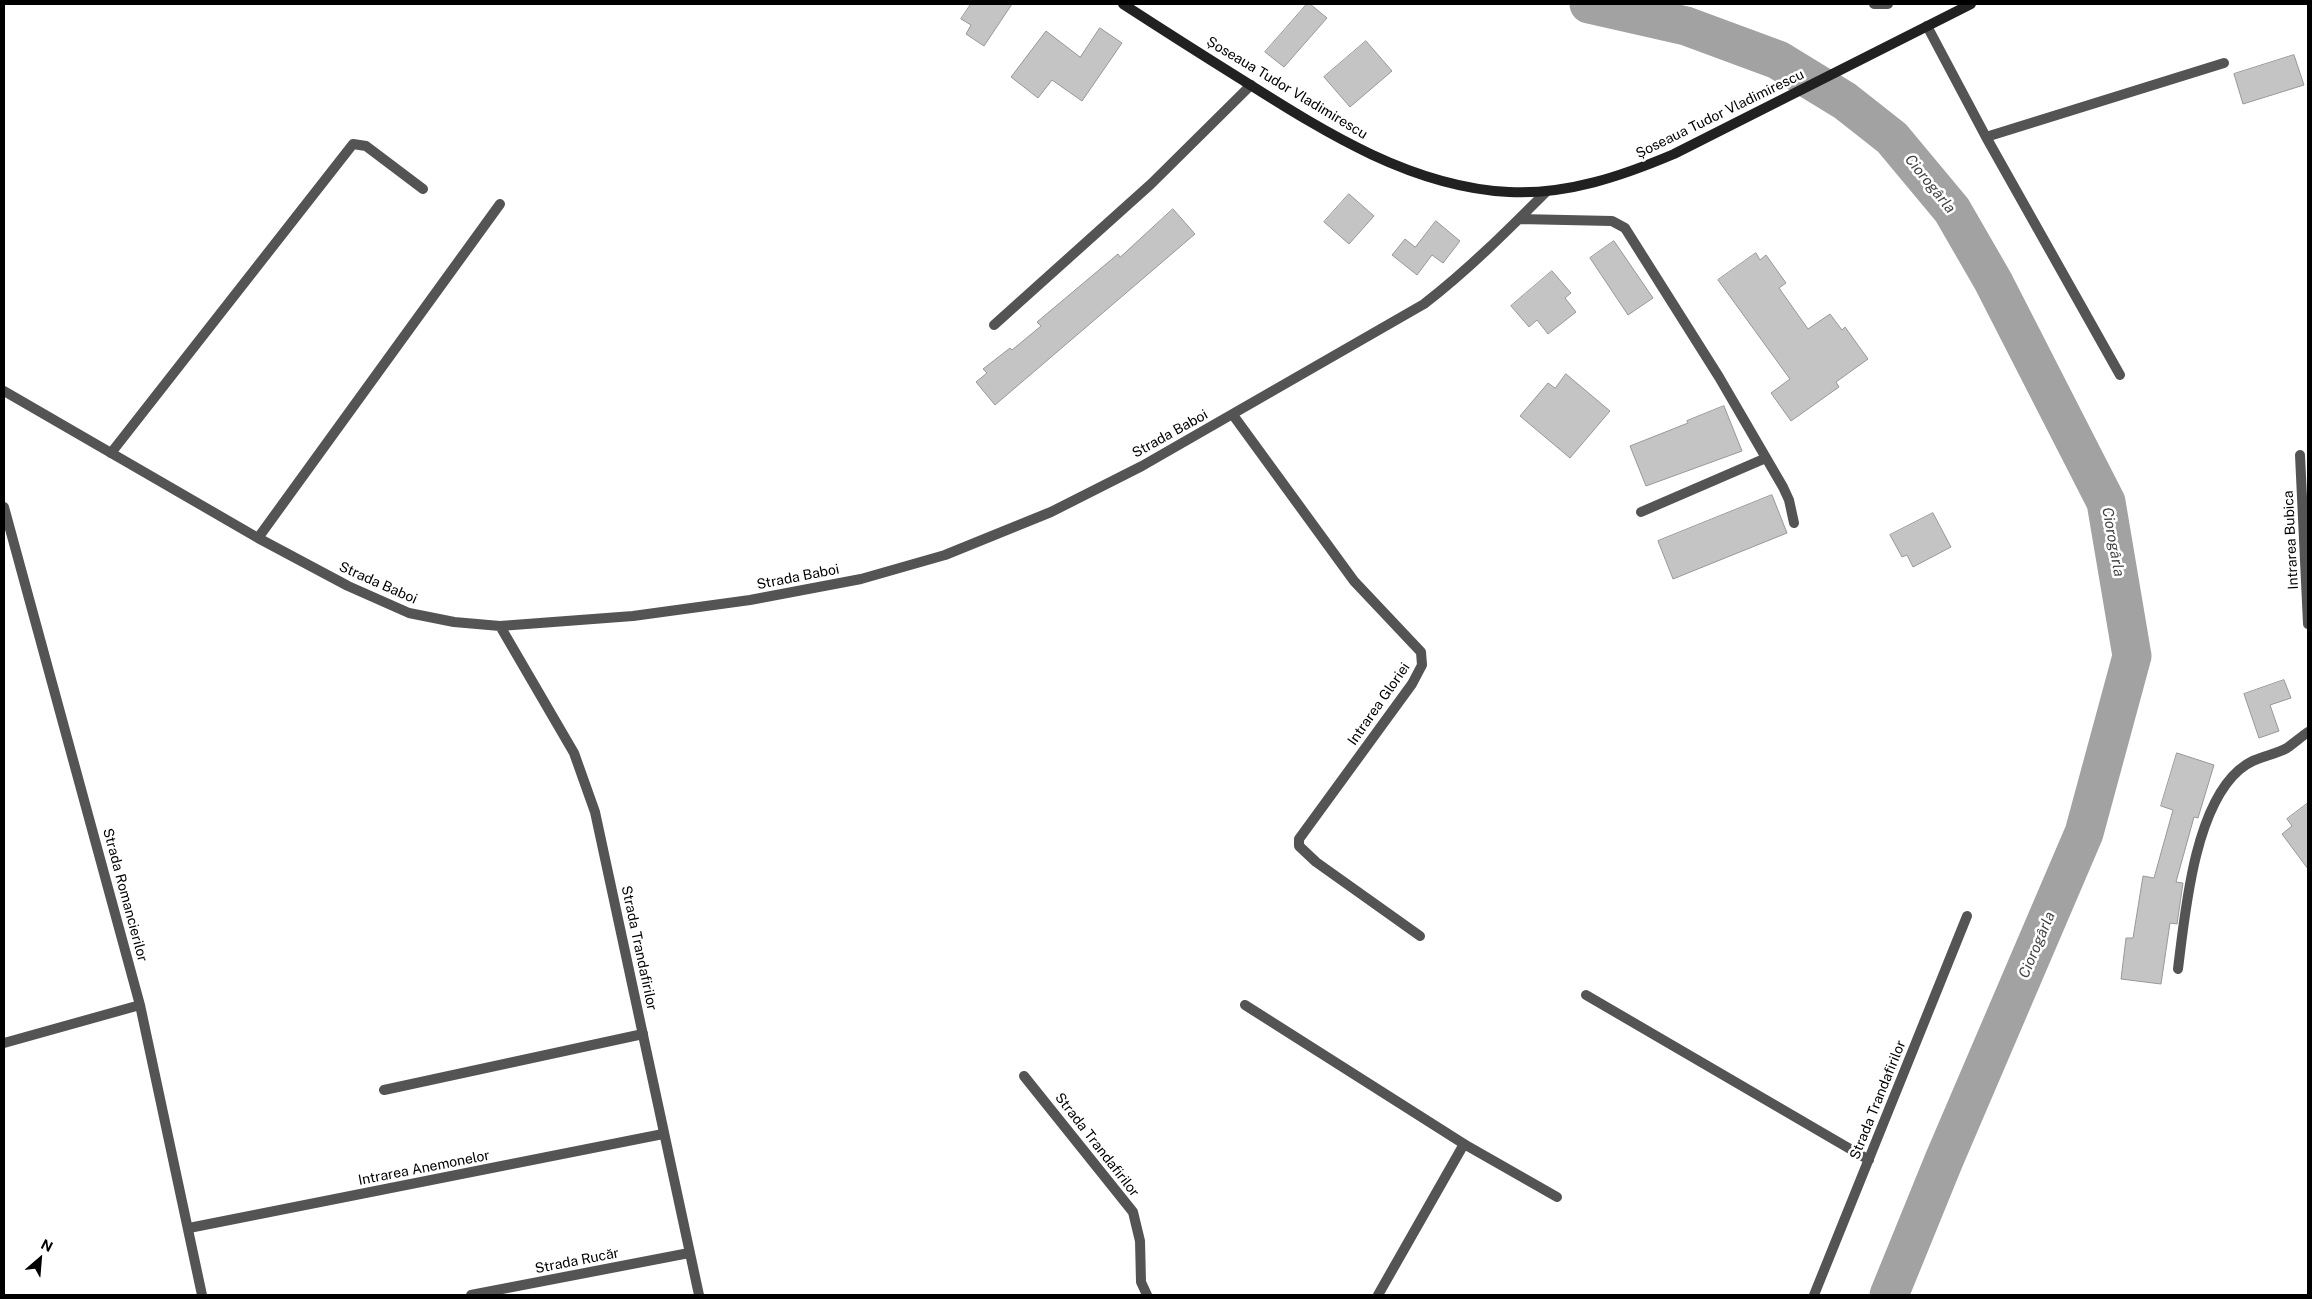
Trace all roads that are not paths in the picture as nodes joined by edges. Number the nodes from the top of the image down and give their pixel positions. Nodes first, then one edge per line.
1 (1123, 4) edge
2 (1874, 4) edge
3 (1888, 4) edge
4 (1971, 4) edge
5 (1927, 26) junction
6 (2224, 63) dead end
7 (1251, 85) junction
8 (1986, 137) junction
9 (423, 189) dead end
10 (1547, 191) junction
11 (500, 204) dead end
12 (1519, 219) junction
13 (994, 325) dead end
14 (2120, 374) dead end
15 (4, 391) edge
16 (1233, 415) junction
17 (110, 453) junction
18 (2300, 455) dead end
19 (1766, 458) junction
20 (4, 507) edge
21 (1641, 512) dead end
22 (1794, 523) dead end
23 (258, 538) junction
24 (2308, 624) edge
25 (500, 626) junction
26 (2308, 732) edge
27 (1967, 916) dead end
28 (1420, 936) dead end
29 (2178, 969) dead end
30 (1586, 995) dead end
31 (140, 1005) junction
32 (1245, 1005) dead end
33 (643, 1034) junction
34 (4, 1044) edge
35 (1024, 1076) dead end
36 (384, 1090) dead end
37 (664, 1134) junction
38 (1464, 1144) junction
39 (1869, 1160) junction
40 (1557, 1197) dead end
41 (189, 1228) junction
42 (689, 1254) junction
43 (202, 1295) edge
44 (470, 1295) edge
45 (699, 1295) edge
46 (1147, 1295) edge
47 (1378, 1295) edge
48 (1814, 1295) edge

1 - 7 main road, Șoseaua Tudor Vladimirescu
2 - 3 street
4 - 5 main road, Șoseaua Tudor Vladimirescu
5 - 8 street
5 - 10 main road, Șoseaua Tudor Vladimirescu
6 - 8 street
7 - 10 main road, Șoseaua Tudor Vladimirescu
7 - 13 street
8 - 14 street
9 - 17 street
10 - 12 street, Strada Baboi
11 - 23 street
12 - 16 street, Strada Baboi
12 - 19 street
15 - 17 street, Strada Baboi
16 - 25 street, Strada Baboi
16 - 28 street, Intrarea Gloriei
17 - 23 street, Strada Baboi
18 - 24 street, Intrarea Bubica
19 - 21 street
19 - 22 street
20 - 31 street, Strada Romancierilor
23 - 25 street, Strada Baboi
25 - 33 street, Strada Trandafirilor
26 - 29 street
27 - 39 street, Strada Trandafirilor
30 - 39 street
31 - 34 street
31 - 41 street, Strada Romancierilor
32 - 38 street
33 - 36 street
33 - 37 street, Strada Trandafirilor
35 - 46 street, Strada Trandafirilor
37 - 41 street, Intrarea Anemonelor
37 - 42 street, Strada Trandafirilor
38 - 40 street
38 - 47 street
39 - 48 street, Strada Trandafirilor
41 - 43 street, Strada Romancierilor
42 - 44 street, Strada Rucăr
42 - 45 street, Strada Trandafirilor

